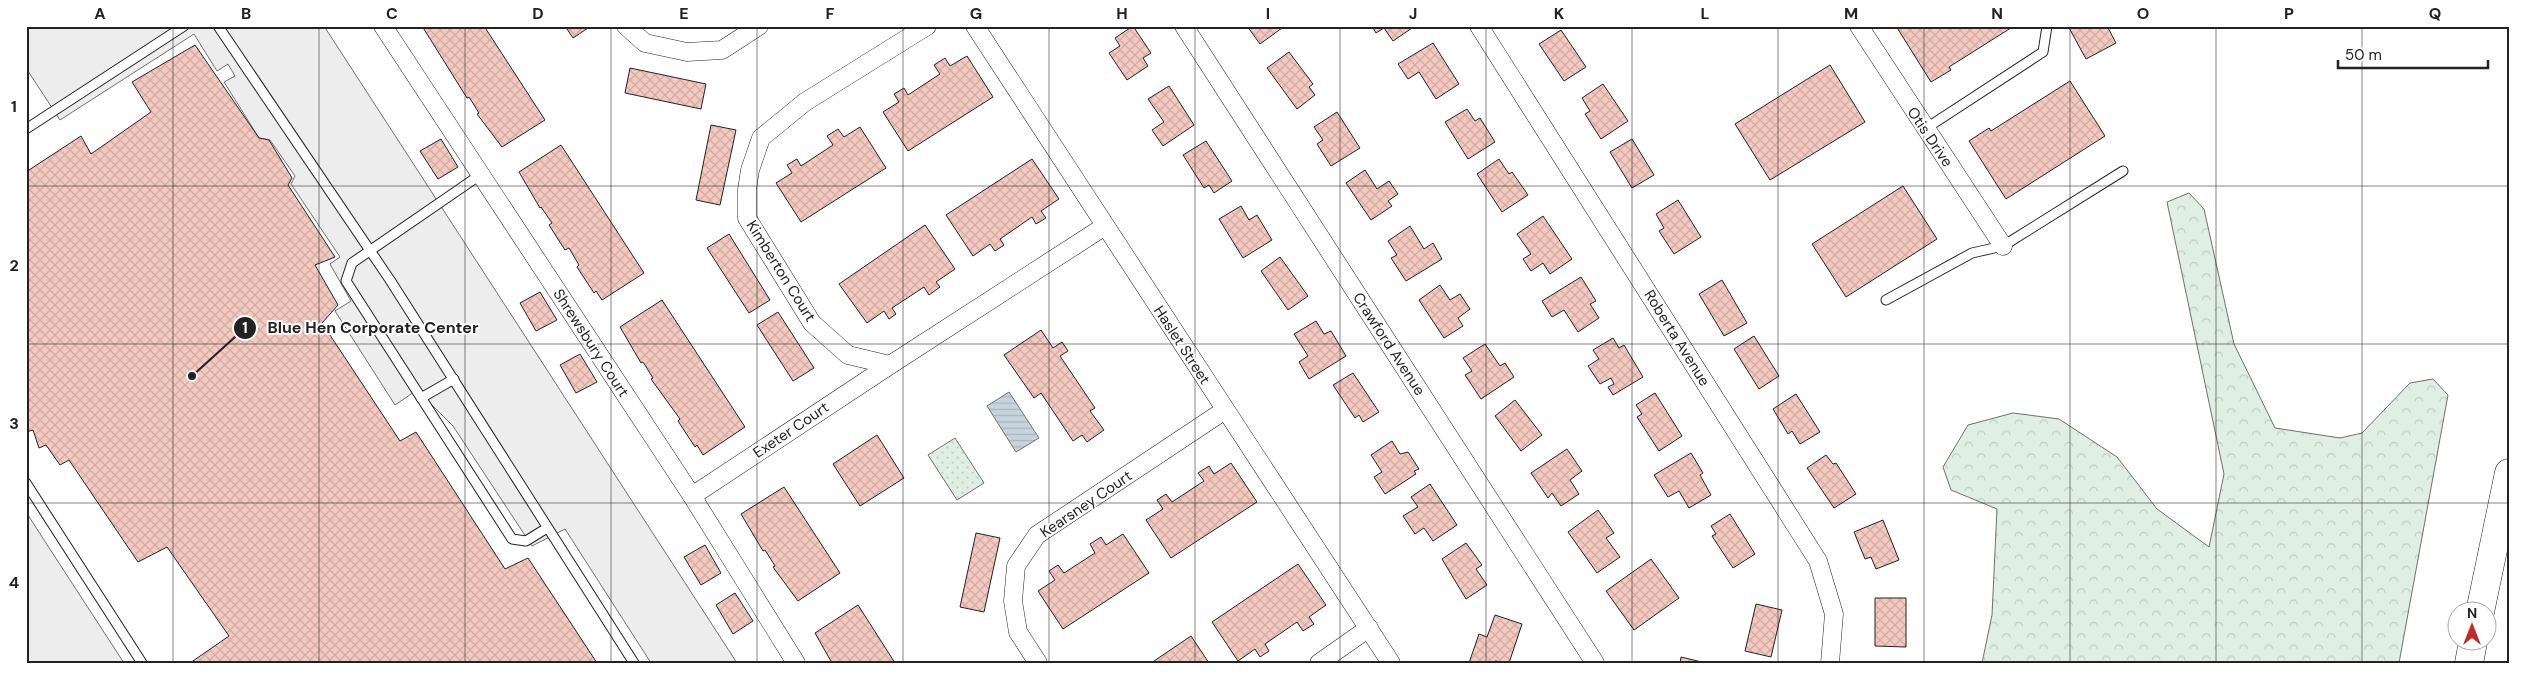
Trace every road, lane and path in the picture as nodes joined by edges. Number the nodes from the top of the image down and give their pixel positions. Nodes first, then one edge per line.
1 (184, 26) edge
2 (218, 26) edge
3 (383, 26) edge
4 (626, 26) edge
5 (759, 26) edge
6 (927, 26) edge
7 (975, 26) edge
8 (1184, 26) edge
9 (1479, 26) edge
10 (1858, 26) edge
11 (2047, 26) edge
12 (1925, 128) junction
13 (26, 129) edge
14 (2123, 171) dead end
15 (480, 175) junction
16 (1105, 226) junction
17 (2003, 246) junction
18 (370, 249) junction
19 (1886, 300) dead end
20 (890, 365) junction
21 (454, 379) junction
22 (422, 398) junction
23 (1225, 410) junction
24 (2509, 473) edge
25 (26, 483) edge
26 (692, 496) junction
27 (547, 528) junction
28 (2482, 602) edge
29 (1369, 628) junction
30 (142, 663) edge
31 (634, 663) edge
32 (796, 663) edge
33 (1038, 663) edge
34 (1319, 663) edge
35 (1391, 663) edge
36 (1594, 663) edge
37 (1830, 663) edge

1 - 13 lane
2 - 18 lane
3 - 15 street, Shrewsbury Court
4 - 5 street
6 - 20 street, Kimberton Court
7 - 16 street, Haslet Street
8 - 36 street, Crawford Avenue
9 - 37 street, Roberta Avenue
10 - 12 street, Otis Drive
11 - 12 lane
12 - 17 street, Otis Drive
14 - 17 lane
15 - 18 lane
15 - 26 street, Shrewsbury Court
16 - 20 street
16 - 23 street, Haslet Street
17 - 19 lane
18 - 21 lane
18 - 22 lane
20 - 26 street, Exeter Court
21 - 22 lane
21 - 27 lane
22 - 27 lane
23 - 29 street, Haslet Street
23 - 33 street, Kearsney Court
24 - 28 highway
25 - 30 lane
26 - 32 street, Shrewsbury Court
27 - 31 lane
29 - 34 street
29 - 35 street, Haslet Street

